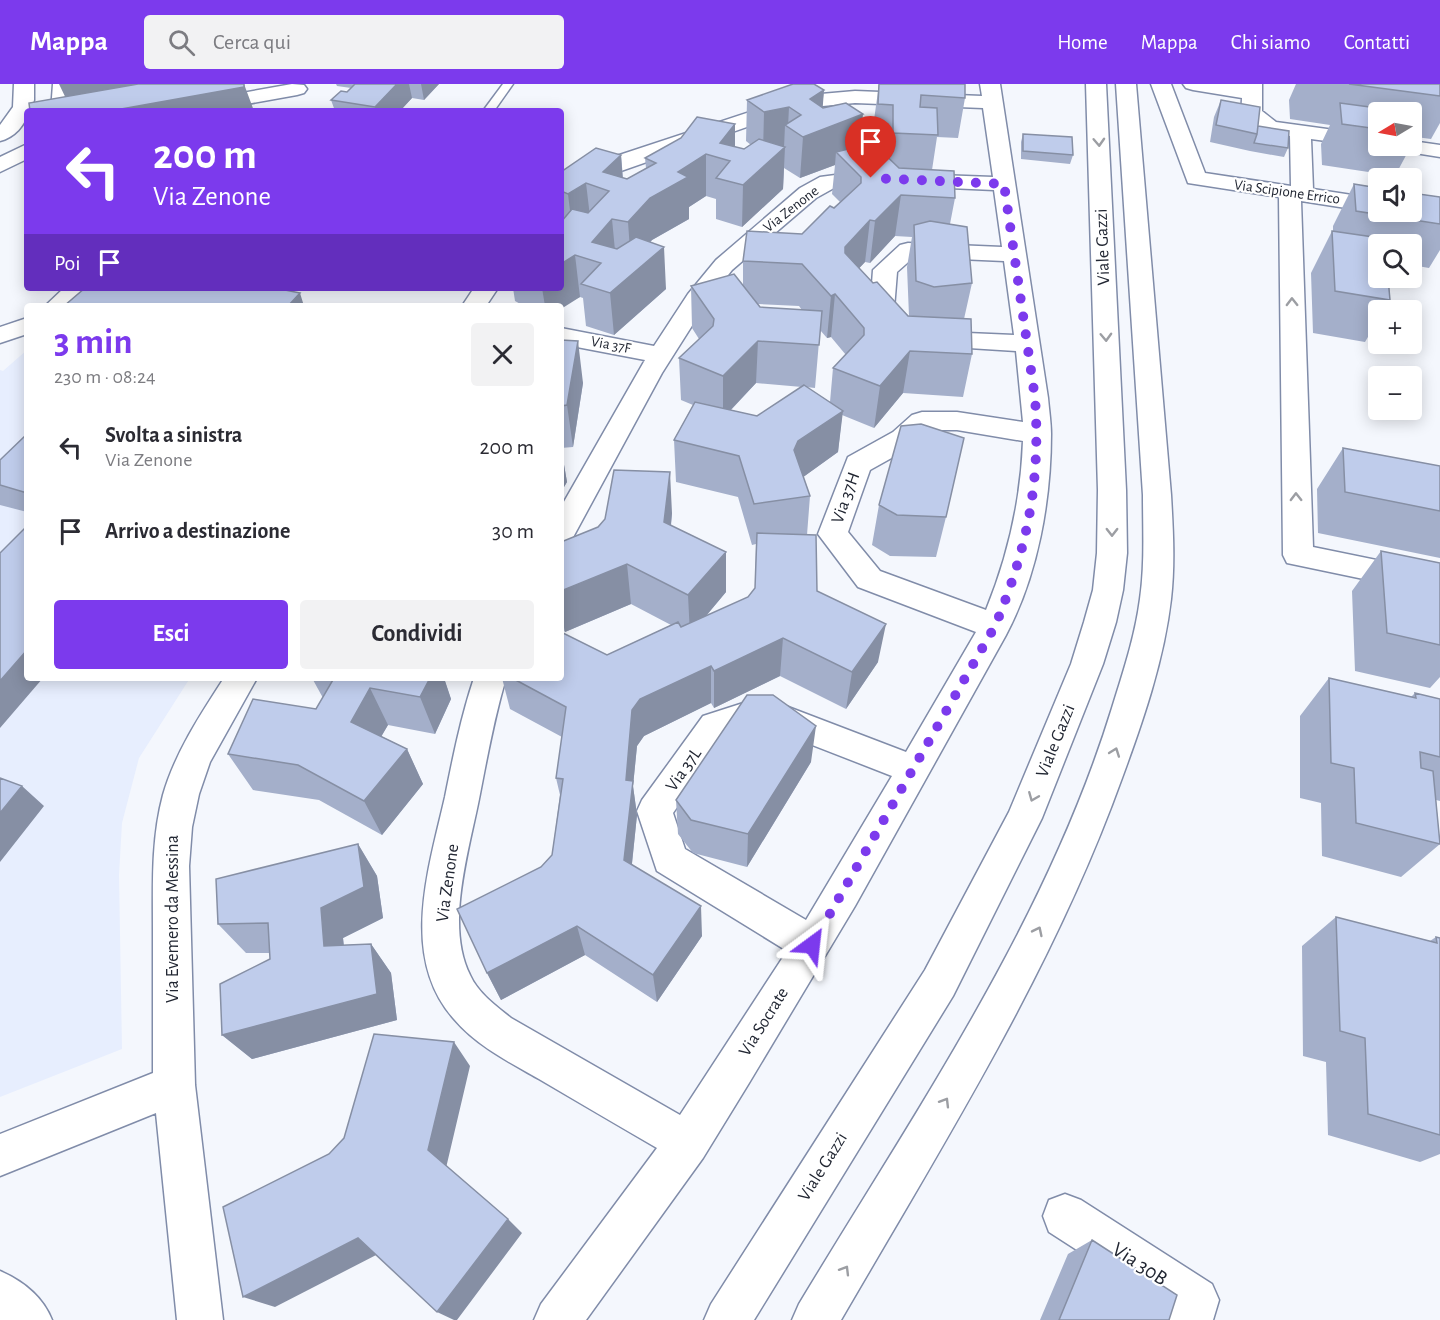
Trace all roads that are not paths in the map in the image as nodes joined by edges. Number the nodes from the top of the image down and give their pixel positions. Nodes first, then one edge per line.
1 (24, 84) edge
2 (63, 84) edge
3 (508, 84) edge
4 (1096, 84) edge
5 (1126, 84) edge
6 (1161, 84) edge
7 (1192, 84) edge
8 (298, 87) edge
9 (1251, 89) edge
10 (991, 93) edge
11 (24, 108) edge
12 (24, 108) edge
13 (61, 108) edge
14 (190, 108) edge
15 (296, 108) edge
16 (490, 108) edge
17 (1300, 131) junction
18 (0, 135) edge
19 (1368, 141) edge
20 (1422, 149) edge
21 (1440, 151) edge
22 (24, 152) edge
23 (0, 166) edge
24 (564, 184) edge
25 (1004, 184) junction
26 (1296, 193) junction
27 (1368, 204) edge
28 (1015, 255) junction
29 (24, 327) edge
30 (0, 335) edge
31 (564, 337) edge
32 (1028, 344) junction
33 (564, 357) edge
34 (655, 364) junction
35 (1038, 434) junction
36 (564, 528) edge
37 (1440, 584) edge
38 (995, 626) junction
39 (239, 681) edge
40 (489, 681) edge
41 (914, 770) junction
42 (812, 945) junction
43 (174, 1085) junction
44 (688, 1143) junction
45 (0, 1155) edge
46 (1065, 1216) dead end
47 (0, 1294) edge
48 (29, 1320) edge
49 (200, 1320) edge
50 (557, 1320) edge
51 (727, 1320) edge
52 (815, 1320) edge
53 (1190, 1320) edge

1 - 11 street
2 - 13 street
3 - 16 lane
4 -> 51 street, Viale Gazzi
52 -> 5 street, Viale Gazzi
6 - 26 street, Via Scipione Errico
7 - 9 street
8 - 14 street
8 - 15 street
9 - 17 street
10 - 24 street
10 - 25 street, Via Socrate
12 - 18 street
17 - 19 street
17 - 26 street
20 - 21 street
22 - 23 street
25 - 28 street, Via Socrate
25 - 34 street, Via Zenone
26 - 27 street, Via Scipione Errico
37 -> 26 street
28 - 32 street, Via Socrate
28 - 32 street
29 - 30 street
31 - 34 street, Via 37F
32 - 35 street, Via Socrate
33 - 34 street, Via 37F
34 - 36 street, Via Zenone
35 - 38 street, Via Socrate
35 - 38 street, Via 37H
38 - 41 street, Via Socrate
39 - 43 street, Via Evemero da Messina
40 - 44 street, Via Zenone
41 - 42 street, Via Socrate
41 - 42 street, Via 37L
42 - 44 street, Via Socrate
43 - 45 street
43 - 49 street, Via Evemero da Messina
44 - 50 street, Via Socrate
46 - 53 street, Via 30B
47 - 48 street

